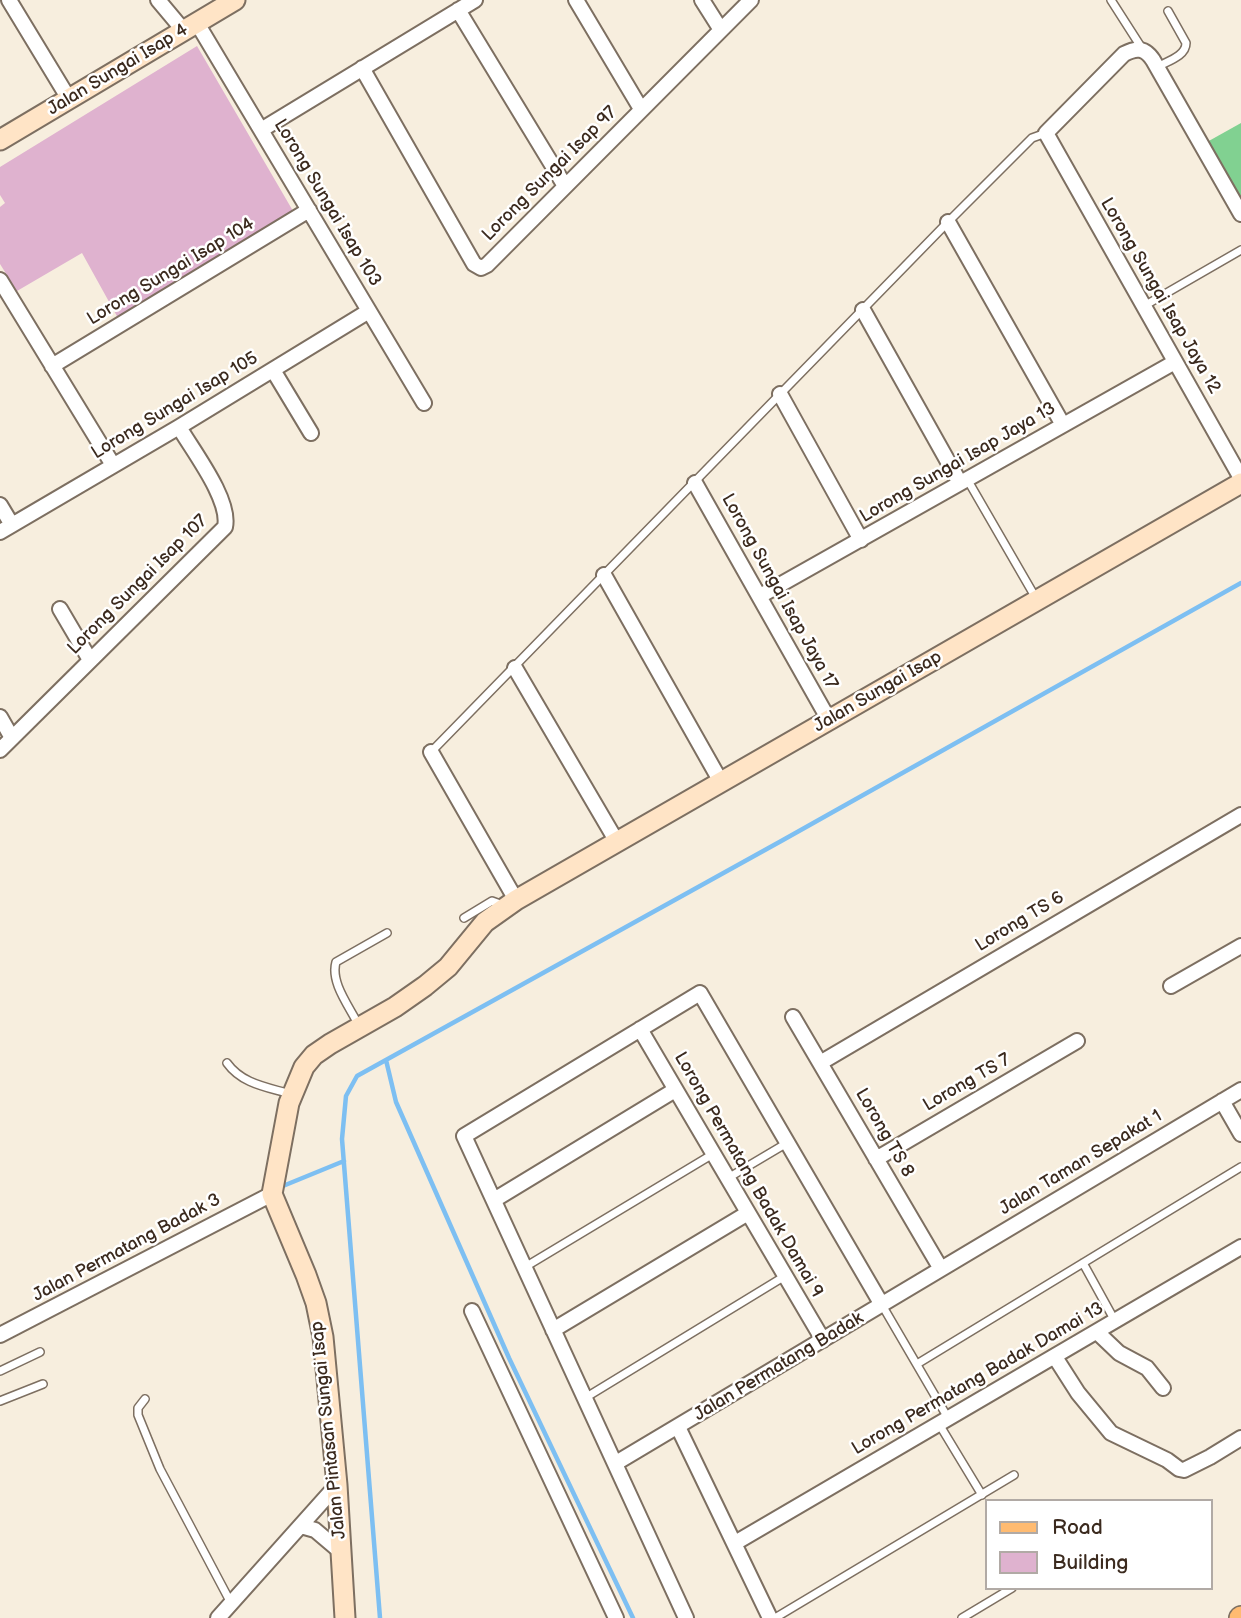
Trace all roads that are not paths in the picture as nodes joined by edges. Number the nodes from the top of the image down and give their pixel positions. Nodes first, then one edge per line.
1 (9, 0) edge
2 (158, 0) edge
3 (235, 0) edge
4 (475, 0) edge
5 (576, 0) edge
6 (702, 0) edge
7 (751, 0) edge
8 (1111, 0) edge
9 (458, 10) junction
10 (1168, 11) dead end
11 (191, 27) junction
12 (721, 30) junction
13 (1140, 49) junction
14 (1157, 67) junction
15 (362, 68) junction
16 (69, 99) junction
17 (641, 109) junction
18 (261, 130) junction
19 (1046, 133) junction
20 (0, 140) edge
21 (565, 187) junction
22 (309, 210) junction
23 (1241, 214) edge
24 (948, 222) junction
25 (1241, 250) edge
26 (0, 280) edge
27 (1144, 306) junction
28 (863, 310) junction
29 (369, 311) junction
30 (1175, 362) junction
31 (52, 366) junction
32 (273, 370) junction
33 (780, 394) junction
34 (424, 403) dead end
35 (1063, 425) junction
36 (179, 427) junction
37 (311, 433) dead end
38 (113, 465) junction
39 (963, 481) junction
40 (1241, 481) edge
41 (695, 483) junction
42 (0, 505) edge
43 (6, 529) edge
44 (861, 540) junction
45 (604, 575) junction
46 (760, 596) junction
47 (1037, 601) junction
48 (60, 609) dead end
49 (90, 660) junction
50 (515, 668) junction
51 (0, 717) edge
52 (829, 720) junction
53 (12, 738) junction
54 (0, 750) edge
55 (431, 752) joint
56 (721, 782) junction
57 (1241, 815) edge
58 (617, 842) junction
59 (511, 903) junction
60 (464, 918) dead end
61 (387, 933) dead end
62 (1241, 946) edge
63 (1171, 986) dead end
64 (793, 1017) dead end
65 (360, 1027) junction
66 (640, 1029) junction
67 (1077, 1041) dead end
68 (227, 1063) dead end
69 (820, 1063) junction
70 (675, 1090) junction
71 (1241, 1090) edge
72 (292, 1095) junction
73 (1222, 1101) junction
74 (1241, 1134) edge
75 (788, 1143) junction
76 (713, 1154) junction
77 (876, 1159) junction
78 (1241, 1167) edge
79 (727, 1178) junction
80 (271, 1194) junction
81 (494, 1200) junction
82 (748, 1213) junction
83 (1241, 1247) edge
84 (1083, 1263) junction
85 (524, 1268) junction
86 (941, 1269) junction
87 (785, 1276) junction
88 (882, 1305) junction
89 (472, 1311) dead end
90 (1115, 1321) junction
91 (553, 1330) junction
92 (1097, 1332) junction
93 (0, 1335) edge
94 (823, 1340) junction
95 (40, 1352) dead end
96 (1055, 1356) junction
97 (916, 1364) junction
98 (0, 1371) edge
99 (43, 1384) dead end
100 (1164, 1388) dead end
101 (585, 1398) junction
102 (145, 1399) dead end
103 (0, 1401) edge
104 (944, 1421) junction
105 (678, 1427) junction
106 (1241, 1437) edge
107 (616, 1463) junction
108 (1014, 1475) dead end
109 (337, 1485) junction
110 (982, 1495) junction
111 (301, 1526) junction
112 (735, 1543) junction
113 (341, 1552) junction
114 (1009, 1590) edge
115 (231, 1604) junction
116 (218, 1618) edge
117 (345, 1618) edge
118 (617, 1618) edge
119 (686, 1618) edge
120 (772, 1618) edge
121 (963, 1618) edge

1 - 16 street
2 - 11 street, Lorong Sungai Isap 103
3 - 11 street, Jalan Sungai Isap 4
4 - 9 street
5 - 17 street
6 - 12 street
7 - 12 street, Lorong Sungai Isap 97
8 - 13 lane
9 - 15 street
9 - 21 street
10 - 14 lane
11 - 16 street, Jalan Sungai Isap 4
11 - 18 street, Lorong Sungai Isap 103
12 - 17 street, Lorong Sungai Isap 97
13 - 14 street
13 - 19 street
14 - 23 street
15 - 18 street
15 - 21 street, Lorong Sungai Isap 97
16 - 20 street, Jalan Sungai Isap 4
17 - 21 street, Lorong Sungai Isap 97
18 - 22 street, Lorong Sungai Isap 103
19 - 24 lane
19 - 27 street, Lorong Sungai Isap Jaya 12
22 - 29 street, Lorong Sungai Isap 103
22 - 31 street, Lorong Sungai Isap 104
24 - 28 lane
24 - 35 street
25 - 27 lane
26 - 31 street
27 - 30 street, Lorong Sungai Isap Jaya 12
28 - 33 lane
28 - 39 street
29 - 32 street, Lorong Sungai Isap 105
29 - 34 street, Lorong Sungai Isap 103
30 - 35 street, Lorong Sungai Isap Jaya 13
30 - 40 street, Lorong Sungai Isap Jaya 12
31 - 38 street
32 - 36 street, Lorong Sungai Isap 105
32 - 37 street
33 - 41 lane
33 - 44 street
35 - 39 street, Lorong Sungai Isap Jaya 13
36 - 38 street, Lorong Sungai Isap 105
36 - 49 street, Lorong Sungai Isap 107
38 - 43 street, Lorong Sungai Isap 105
39 - 44 street, Lorong Sungai Isap Jaya 13
39 - 47 lane
40 - 47 street, Jalan Sungai Isap
41 - 45 lane
41 - 46 street, Lorong Sungai Isap Jaya 17
42 - 43 street
44 - 46 street, Lorong Sungai Isap Jaya 13
45 - 50 lane
45 - 56 street
46 - 52 street, Lorong Sungai Isap Jaya 17
47 - 52 street, Jalan Sungai Isap
48 - 49 street
49 - 53 street, Lorong Sungai Isap 107
50 - 55 lane
50 - 58 street
51 - 53 street
52 - 56 street, Jalan Sungai Isap
53 - 54 street, Lorong Sungai Isap 107
55 - 59 street
56 - 58 street, Jalan Sungai Isap
57 - 69 street, Lorong TS 6
58 - 59 street, Jalan Sungai Isap
59 - 60 lane
59 - 65 street
61 - 65 lane
62 - 63 street
64 - 69 street, Lorong TS 8
65 - 72 street
66 - 70 street, Lorong Permatang Badak Damai 9
66 - 75 street
66 - 81 street
67 - 77 street, Lorong TS 7
68 - 72 lane
69 - 77 street, Lorong TS 8
70 - 76 street, Lorong Permatang Badak Damai 9
70 - 81 street
71 - 73 street, Jalan Taman Sepakat 1
72 - 80 street
73 - 74 street
73 - 86 street, Jalan Taman Sepakat 1
75 - 79 lane
75 - 88 street
76 - 79 street, Lorong Permatang Badak Damai 9
76 - 85 lane
77 - 86 street, Lorong TS 8
78 - 84 lane
79 - 82 street, Lorong Permatang Badak Damai 9
80 - 93 street, Jalan Permatang Badak 3
80 - 109 street, Jalan Pintasan Sungai Isap
81 - 85 street
82 - 87 street, Lorong Permatang Badak Damai 9
82 - 91 street
83 - 90 street, Lorong Permatang Badak Damai 13
84 - 90 lane
84 - 97 lane
85 - 91 street
86 - 88 street, Jalan Permatang Badak
87 - 94 street, Lorong Permatang Badak Damai 9
87 - 101 lane
88 - 94 street, Jalan Permatang Badak
88 - 97 lane
89 - 118 street
90 - 92 street, Lorong Permatang Badak Damai 13
91 - 101 street
92 - 96 street, Lorong Permatang Badak Damai 13
92 - 100 street
94 - 105 street, Jalan Permatang Badak
95 - 98 lane
96 - 104 street, Lorong Permatang Badak Damai 13
96 - 106 street
97 - 104 lane
99 - 103 lane
101 - 107 street
102 - 115 lane
104 - 110 lane
104 - 112 street, Lorong Permatang Badak Damai 13
105 - 107 street, Jalan Permatang Badak
105 - 112 street
107 - 119 street
108 - 110 lane
109 - 111 street
109 - 113 street, Jalan Pintasan Sungai Isap
110 - 120 lane
111 - 113 street
111 - 115 street
112 - 120 street
113 - 117 street, Jalan Pintasan Sungai Isap
114 - 121 lane
115 - 116 street

